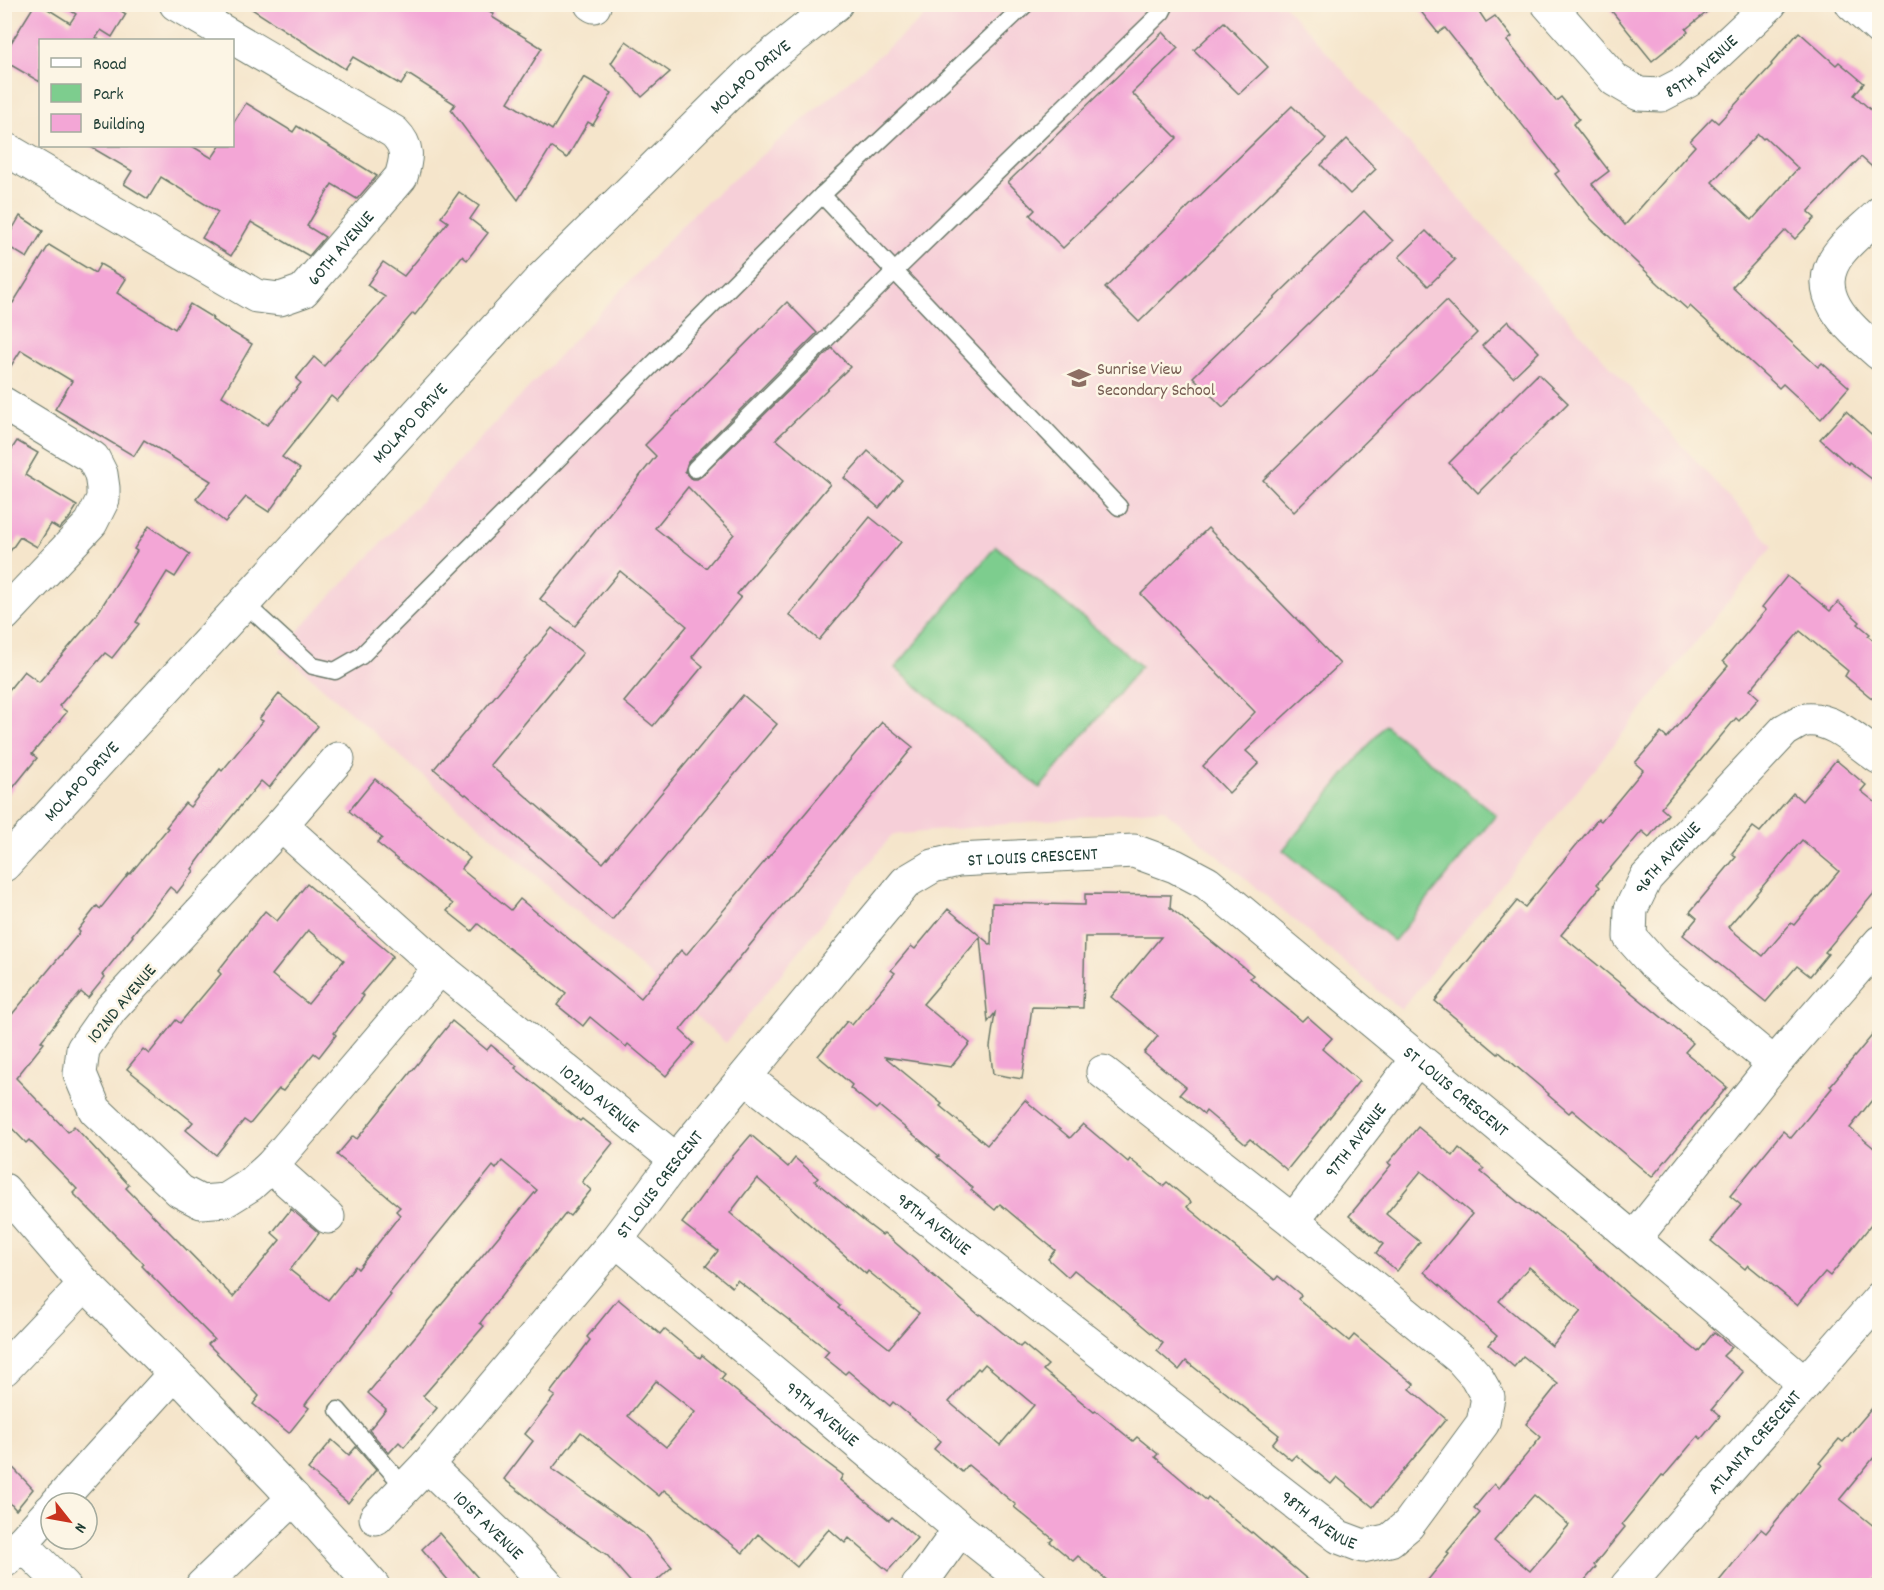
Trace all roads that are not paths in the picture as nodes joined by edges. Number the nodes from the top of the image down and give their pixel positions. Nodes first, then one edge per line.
1 (176, 4) edge
2 (836, 4) edge
3 (1026, 4) edge
4 (1166, 4) edge
5 (1548, 4) edge
6 (1770, 4) edge
7 (1852, 4) edge
8 (1880, 30) edge
9 (4, 148) edge
10 (822, 195) junction
11 (1880, 213) edge
12 (894, 272) junction
13 (1880, 354) edge
14 (4, 404) edge
15 (695, 470) dead end
16 (1119, 507) dead end
17 (244, 603) junction
18 (4, 615) edge
19 (338, 759) dead end
20 (1880, 759) edge
21 (282, 825) junction
22 (4, 865) edge
23 (1880, 942) edge
24 (440, 968) junction
25 (1417, 1059) junction
26 (1774, 1064) junction
27 (1103, 1072) dead end
28 (746, 1078) junction
29 (676, 1160) junction
30 (271, 1166) junction
31 (4, 1190) edge
32 (328, 1217) dead end
33 (1293, 1221) junction
34 (1635, 1238) junction
35 (616, 1240) junction
36 (85, 1284) junction
37 (1880, 1298) edge
38 (4, 1369) edge
39 (175, 1373) junction
40 (1805, 1384) junction
41 (338, 1410) dead end
42 (427, 1465) junction
43 (406, 1489) junction
44 (68, 1491) edge
45 (294, 1498) junction
46 (376, 1518) dead end
47 (39, 1523) edge
48 (960, 1529) junction
49 (9, 1556) edge
50 (64, 1586) edge
51 (202, 1586) edge
52 (373, 1586) edge
53 (548, 1586) edge
54 (918, 1586) edge
55 (1032, 1586) edge
56 (1627, 1586) edge

1 - 9 street, 60TH AVENUE
2 - 17 street, MOLAPO DRIVE
3 - 10 lane
4 - 12 lane
5 - 6 street, 89TH AVENUE
7 - 8 street
10 - 12 lane
10 - 17 lane
11 - 13 street
12 - 15 lane
12 - 16 lane
14 - 18 street
17 - 22 street, MOLAPO DRIVE
19 - 21 street, 102ND AVENUE
20 - 26 street, 96TH AVENUE
21 - 24 street, 102ND AVENUE
21 - 30 street, 102ND AVENUE
23 - 26 street
24 - 29 street, 102ND AVENUE
24 - 30 street, 102ND AVENUE
25 - 28 street, ST LOUIS CRESCENT
25 - 33 street, 97TH AVENUE
25 - 34 street, ST LOUIS CRESCENT
26 - 34 street
27 - 33 street, 98TH AVENUE
28 - 29 street, ST LOUIS CRESCENT
28 - 33 street, 98TH AVENUE
29 - 35 street, ST LOUIS CRESCENT
30 - 32 street
31 - 36 street
34 - 40 street, ST LOUIS CRESCENT
35 - 42 street, ST LOUIS CRESCENT
35 - 48 street, 99TH AVENUE
36 - 38 street
36 - 39 street
37 - 40 street, ATLANTA CRESCENT
39 - 44 street
39 - 45 street
40 - 56 street, ATLANTA CRESCENT
41 - 43 lane
42 - 43 street, ST LOUIS CRESCENT
42 - 53 street, 101ST AVENUE
43 - 46 street, ST LOUIS CRESCENT
45 - 51 street
45 - 52 street
47 - 49 street
48 - 54 street
48 - 55 street, 99TH AVENUE
49 - 50 street

